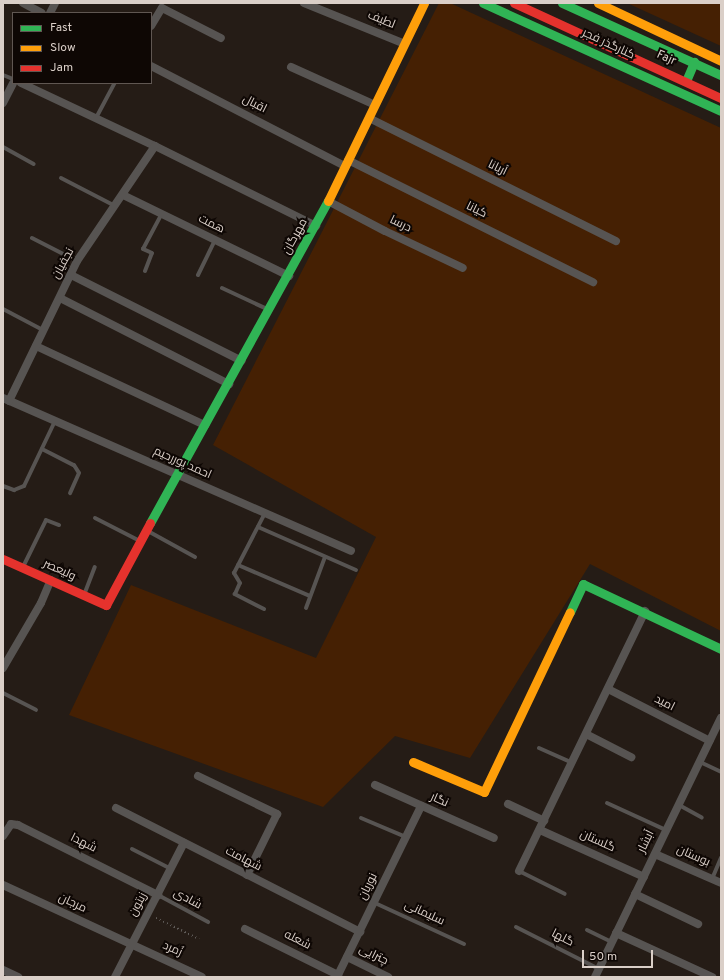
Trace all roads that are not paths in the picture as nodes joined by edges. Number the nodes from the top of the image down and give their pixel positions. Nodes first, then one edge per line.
1 (23, 3) edge
2 (55, 3) edge
3 (304, 3) edge
4 (424, 3) edge
5 (483, 3) edge
6 (514, 3) edge
7 (598, 3) edge
8 (564, 4) edge
9 (527, 9) junction
10 (40, 12) edge
11 (50, 12) edge
12 (507, 12) junction
13 (152, 24) edge
14 (221, 38) dead end
15 (405, 44) junction
16 (721, 61) edge
17 (694, 62) junction
18 (152, 66) edge
19 (291, 67) dead end
20 (3, 75) edge
21 (721, 75) edge
22 (12, 80) edge
23 (686, 81) junction
24 (12, 84) edge
25 (23, 84) edge
26 (114, 84) edge
27 (721, 97) edge
28 (3, 103) edge
29 (375, 105) junction
30 (721, 110) edge
31 (96, 118) junction
32 (369, 118) junction
33 (155, 146) junction
34 (3, 147) edge
35 (347, 163) junction
36 (34, 164) dead end
37 (61, 178) dead end
38 (123, 195) junction
39 (328, 200) junction
40 (116, 206) junction
41 (162, 214) junction
42 (316, 226) junction
43 (32, 238) dead end
44 (215, 240) junction
45 (616, 241) dead end
46 (77, 261) junction
47 (463, 268) dead end
48 (145, 271) dead end
49 (71, 275) junction
50 (198, 275) dead end
51 (288, 276) junction
52 (593, 282) dead end
53 (222, 288) dead end
54 (60, 298) junction
55 (3, 309) edge
56 (270, 310) junction
57 (44, 330) junction
58 (36, 346) junction
59 (242, 361) junction
60 (229, 384) junction
61 (6, 400) edge
62 (55, 421) junction
63 (205, 425) junction
64 (42, 449) junction
65 (176, 474) junction
66 (3, 486) edge
67 (70, 493) dead end
68 (265, 513) junction
69 (95, 518) dead end
70 (59, 525) dead end
71 (258, 526) junction
72 (146, 530) junction
73 (140, 541) junction
74 (351, 551) dead end
75 (195, 557) dead end
76 (326, 557) junction
77 (3, 559) edge
78 (238, 565) junction
79 (95, 567) dead end
80 (23, 568) junction
81 (356, 570) dead end
82 (51, 580) junction
83 (84, 596) junction
84 (310, 596) junction
85 (106, 605) joint
86 (306, 608) dead end
87 (264, 609) dead end
88 (645, 611) junction
89 (721, 649) edge
90 (6, 652) edge
91 (3, 668) edge
92 (608, 689) junction
93 (3, 693) edge
94 (36, 710) dead end
95 (721, 718) edge
96 (586, 734) junction
97 (710, 741) junction
98 (539, 748) dead end
99 (631, 757) dead end
100 (413, 762) dead end
101 (700, 762) junction
102 (572, 763) junction
103 (721, 772) edge
104 (198, 776) dead end
105 (375, 785) dead end
106 (607, 803) dead end
107 (508, 804) dead end
108 (679, 805) junction
109 (421, 806) junction
110 (116, 808) dead end
111 (361, 818) dead end
112 (702, 818) dead end
113 (544, 821) junction
114 (540, 830) junction
115 (666, 830) junction
116 (3, 836) edge
117 (406, 838) junction
118 (494, 838) dead end
119 (184, 843) junction
120 (132, 849) dead end
121 (655, 854) junction
122 (721, 858) edge
123 (171, 869) junction
124 (520, 871) joint
125 (247, 875) junction
126 (644, 877) junction
127 (712, 879) junction
128 (721, 883) edge
129 (3, 885) edge
130 (566, 894) dead end
131 (635, 894) junction
132 (158, 895) junction
133 (375, 903) junction
134 (208, 922) dead end
135 (698, 924) dead end
136 (516, 927) dead end
137 (245, 929) dead end
138 (587, 930) dead end
139 (360, 932) junction
140 (616, 933) junction
141 (612, 942) junction
142 (464, 944) dead end
143 (132, 945) junction
144 (347, 957) junction
145 (3, 970) edge
146 (597, 973) edge
147 (337, 976) edge
148 (18, 977) edge
149 (115, 977) edge
150 (202, 977) edge
151 (388, 977) edge
152 (712, 977) edge

1 - 10 street
2 - 11 street
3 - 15 street, لطیف
4 - 15 street, مهرگان
5 - 12 street, کنارگذر فجر
6 - 9 street, Fajr
7 - 16 street
8 - 17 street, Fajr
9 - 12 street
9 - 23 street, Fajr
12 - 30 street, کنارگذر فجر
13 - 14 street
15 - 29 street, مهرگان
17 - 21 street, Fajr
17 - 23 street
18 - 35 street, اقبال
19 - 29 street
20 - 22 lane
23 - 27 street, Fajr
24 - 28 street
25 - 31 street
26 - 31 lane
29 - 32 street, مهرگان
31 - 33 street
32 - 35 street, مهرگان
32 - 45 street, آریانا
33 - 38 street, نجفیان
33 - 42 street
34 - 36 lane
35 - 39 street, مهرگان
35 - 52 street, کیانا
37 - 40 lane
38 - 40 street, نجفیان
38 - 41 street, همت
39 - 42 street, مهرگان
39 - 47 street, درسا
40 - 46 street, نجفیان
41 - 44 street, همت
41 - 48 lane
42 - 51 street, مهرگان
43 - 46 lane
44 - 50 lane
44 - 51 street, همت
46 - 49 street, نجفیان
49 - 54 street, نجفیان
49 - 59 street
51 - 56 street, مهرگان
53 - 56 lane
54 - 57 street, نجفیان
54 - 60 street
55 - 57 lane
56 - 59 street, مهرگان
57 - 58 street, نجفیان
58 - 61 street, نجفیان
58 - 63 street
59 - 60 street, مهرگان
60 - 63 street, مهرگان
61 - 62 street, احمد پوررحیم
62 - 64 lane
62 - 65 street, احمد پوررحیم
63 - 65 street, مهرگان
64 - 66 lane
64 - 67 lane
65 - 68 street, احمد پوررحیم
65 - 72 street, مهرگان
68 - 71 lane
68 - 74 street, احمد پوررحیم
69 - 73 lane
70 - 80 lane
71 - 76 lane
71 - 78 lane
72 - 73 street, مهرگان
72 - 75 lane
73 - 85 street, مهرگان
76 - 81 lane
76 - 84 lane
77 - 80 street, ولیعصر
78 - 84 lane
78 - 87 lane
79 - 83 lane
80 - 82 street, ولیعصر
82 - 83 street, ولیعصر
82 - 90 street
83 - 85 street, ولیعصر
84 - 86 lane
88 - 89 street
88 - 92 street
88 - 100 street
90 - 91 street
92 - 96 street
92 - 97 street, امید
93 - 94 lane
95 - 97 street, آبشار
96 - 99 street
96 - 102 street
97 - 101 street, آبشار
98 - 102 lane
101 - 103 lane
101 - 108 street, آبشار
102 - 113 street
104 - 125 street
105 - 109 street, نگار
106 - 115 lane
107 - 113 street
108 - 112 lane
108 - 115 street, آبشار
109 - 117 street, نوریان
109 - 118 street, نگار
110 - 119 street, شهامت
111 - 117 lane
113 - 114 street
114 - 124 street
114 - 126 street, گلستان
115 - 121 street, آبشار
116 - 132 street, شهدا
117 - 133 street, نوریان
119 - 123 street, زیتون
119 - 125 street, شهامت
120 - 123 lane
121 - 126 street, آبشار
121 - 127 street, بوستان
122 - 127 lane
123 - 132 street, زیتون
124 - 130 lane
125 - 139 street, شهامت
126 - 131 street, آبشار
127 - 128 street, بوستان
129 - 143 street, مرجان
131 - 135 street
131 - 140 street, آبشار
132 - 134 lane, شادی
132 - 143 street, زیتون
133 - 139 street, نوریان
133 - 142 lane, سلیمانی
136 - 146 lane, گلها
137 - 147 street, شعله
138 - 141 lane
139 - 144 street, نوریان
140 - 141 street, آبشار
140 - 152 street
141 - 146 street, آبشار
143 - 149 street, زیتون
143 - 150 street, زُمرد
144 - 147 street, نوریان
144 - 151 street, چترایی
145 - 148 street

